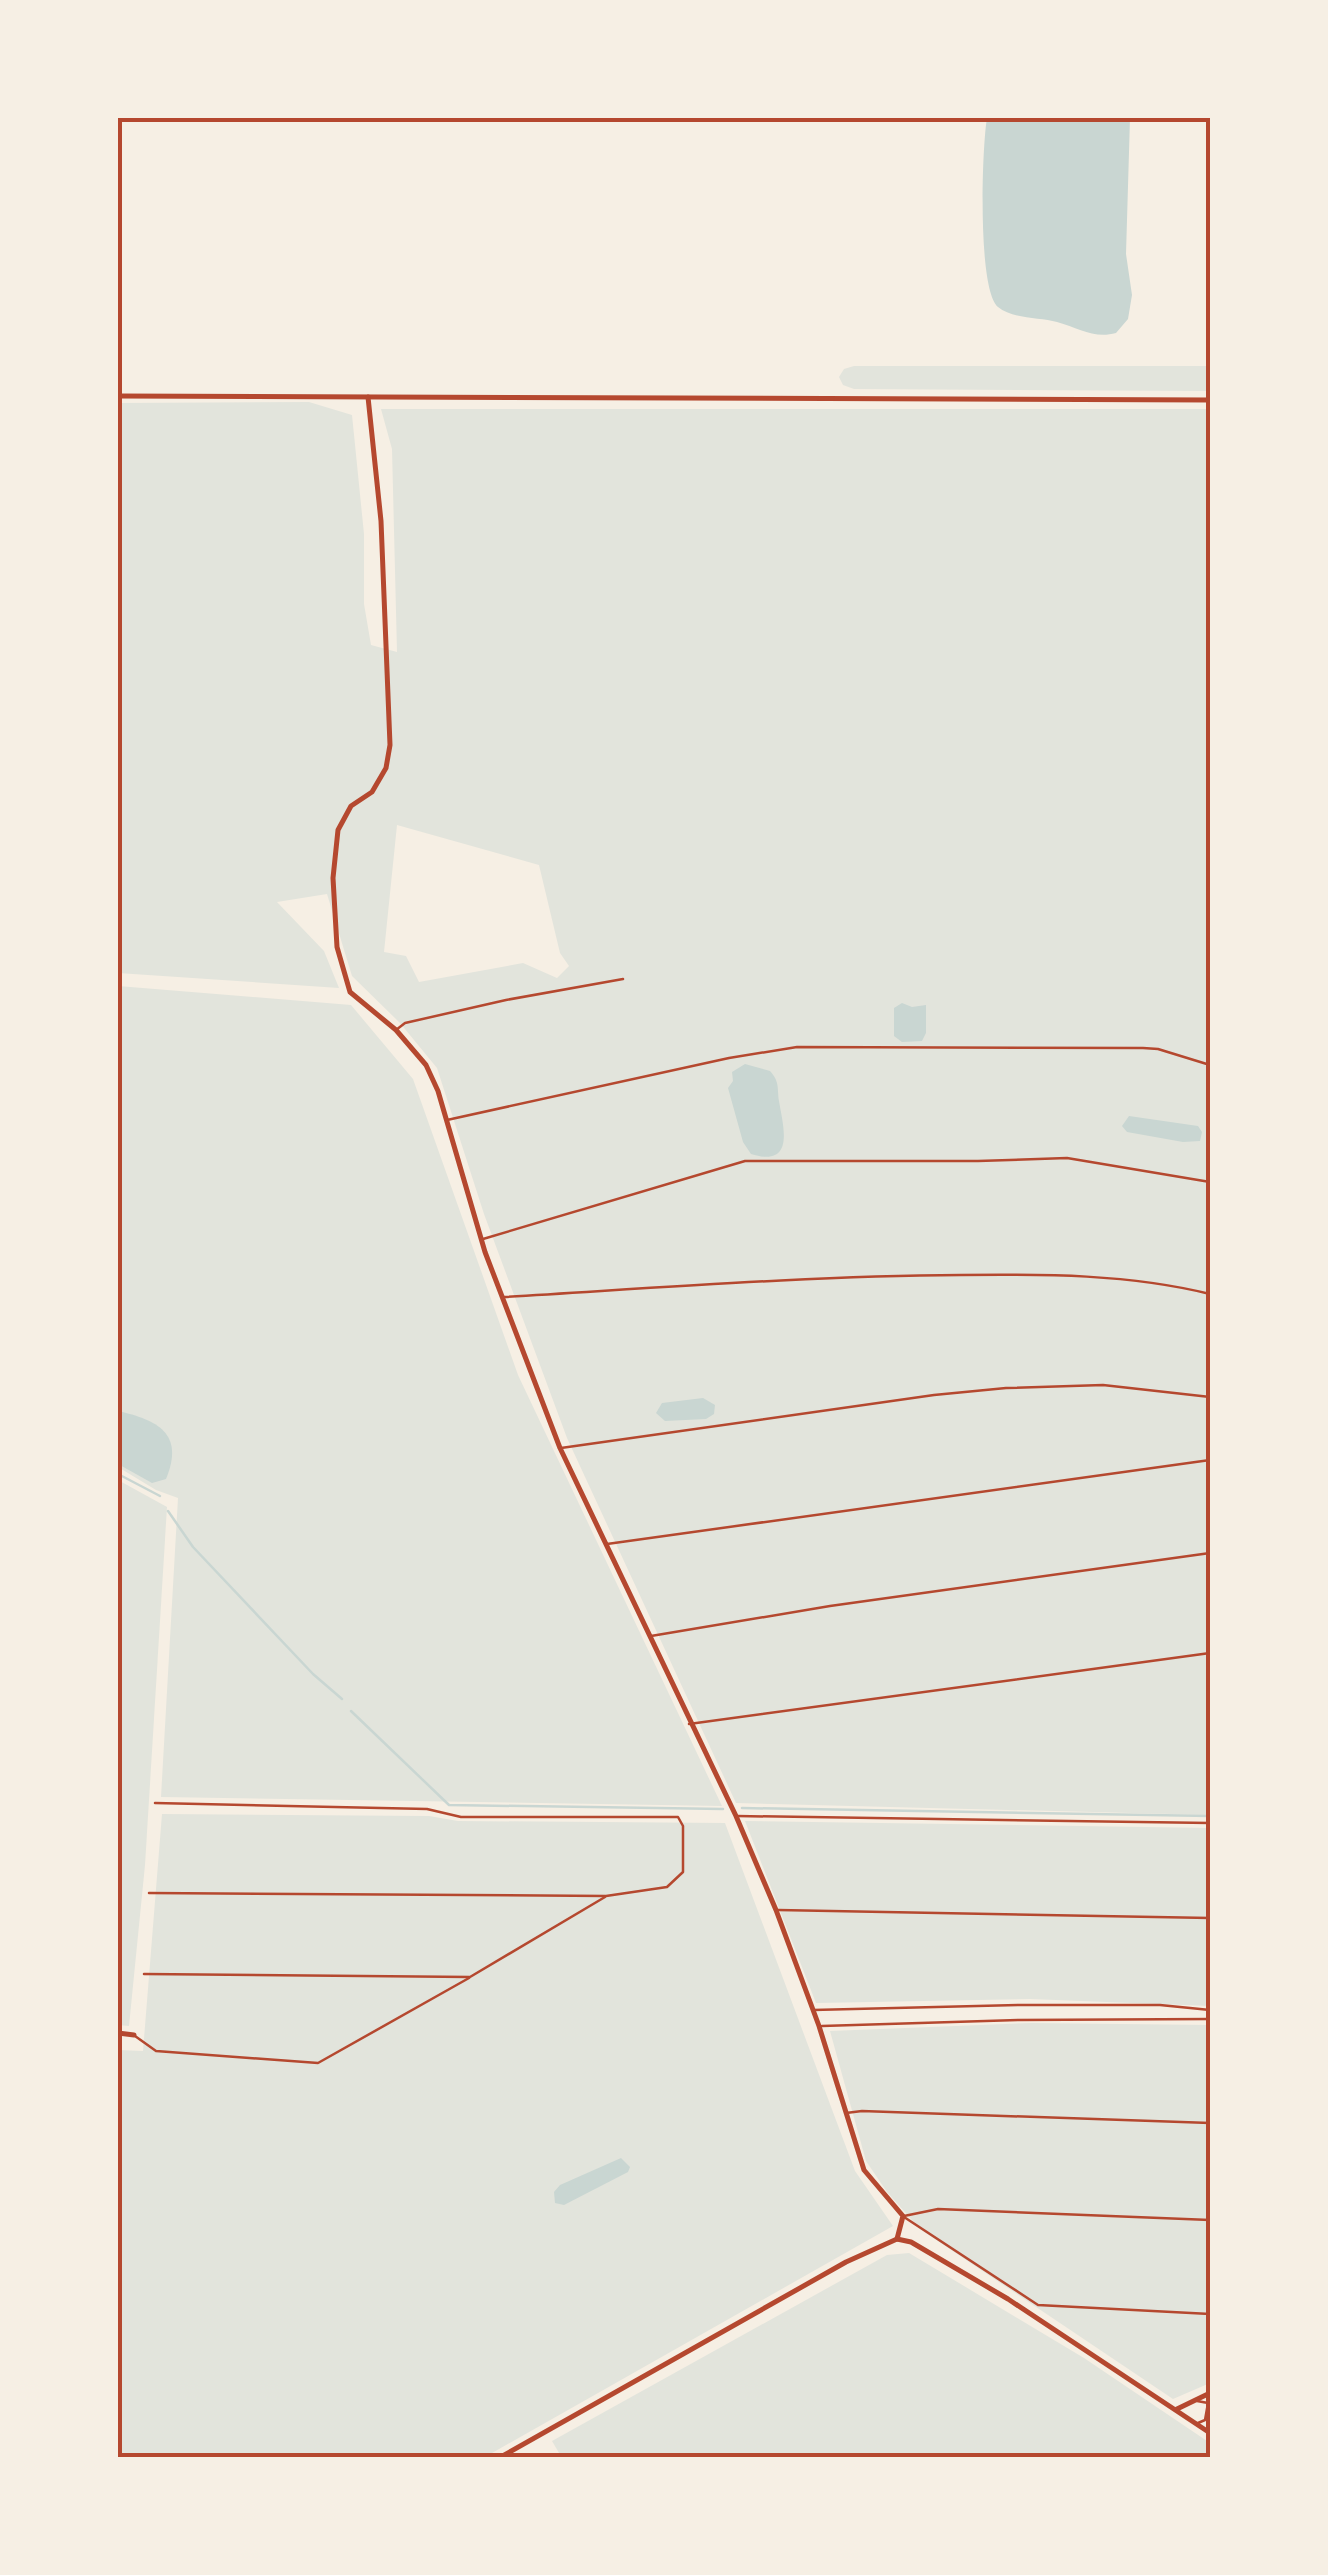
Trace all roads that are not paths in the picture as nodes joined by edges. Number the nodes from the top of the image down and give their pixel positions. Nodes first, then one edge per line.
1 (118, 396) edge
2 (368, 397) junction
3 (1210, 400) edge
4 (623, 979) dead end
5 (396, 1030) junction
6 (1210, 1065) edge
7 (445, 1120) junction
8 (1210, 1182) edge
9 (481, 1239) junction
10 (1210, 1294) edge
11 (502, 1297) junction
12 (1210, 1397) edge
13 (560, 1448) junction
14 (1210, 1460) edge
15 (606, 1544) junction
16 (1210, 1553) edge
17 (650, 1636) junction
18 (1210, 1652) edge
19 (689, 1724) junction
20 (155, 1803) dead end
21 (736, 1816) junction
22 (1210, 1823) edge
23 (149, 1893) dead end
24 (606, 1896) junction
25 (776, 1910) junction
26 (1210, 1918) edge
27 (144, 1974) dead end
28 (470, 1977) junction
29 (812, 2010) junction
30 (1210, 2010) edge
31 (1210, 2019) edge
32 (819, 2026) junction
33 (118, 2034) edge
34 (134, 2035) joint
35 (845, 2114) junction
36 (1210, 2123) edge
37 (903, 2216) junction
38 (1210, 2220) edge
39 (897, 2239) junction
40 (1210, 2314) edge
41 (1210, 2393) edge
42 (1193, 2402) junction
43 (1177, 2408) junction
44 (1197, 2423) junction
45 (1210, 2434) edge
46 (500, 2458) edge

1 - 2 street
2 - 3 street
2 - 5 street
4 - 5 lane
5 - 7 street
6 - 7 lane
7 - 9 street
8 - 9 lane
9 - 11 street
10 - 11 lane
11 - 13 street
12 - 13 lane
13 - 15 street
14 - 15 lane
15 - 17 street
16 - 17 lane
17 - 19 street
18 - 19 lane
19 - 21 street
20 - 24 lane
21 - 22 lane
21 - 25 street
23 - 24 lane
24 - 28 lane
25 - 26 lane
25 - 29 street
27 - 28 lane
28 - 34 lane
29 - 30 lane
29 - 32 street
31 - 32 lane
32 - 35 street
33 - 34 street
35 - 36 lane
35 - 37 street
37 - 38 lane
37 - 39 street
37 - 40 lane
39 - 43 street
39 - 46 street
41 - 42 street
42 - 43 street
42 - 44 lane
43 - 44 street
44 - 45 street

